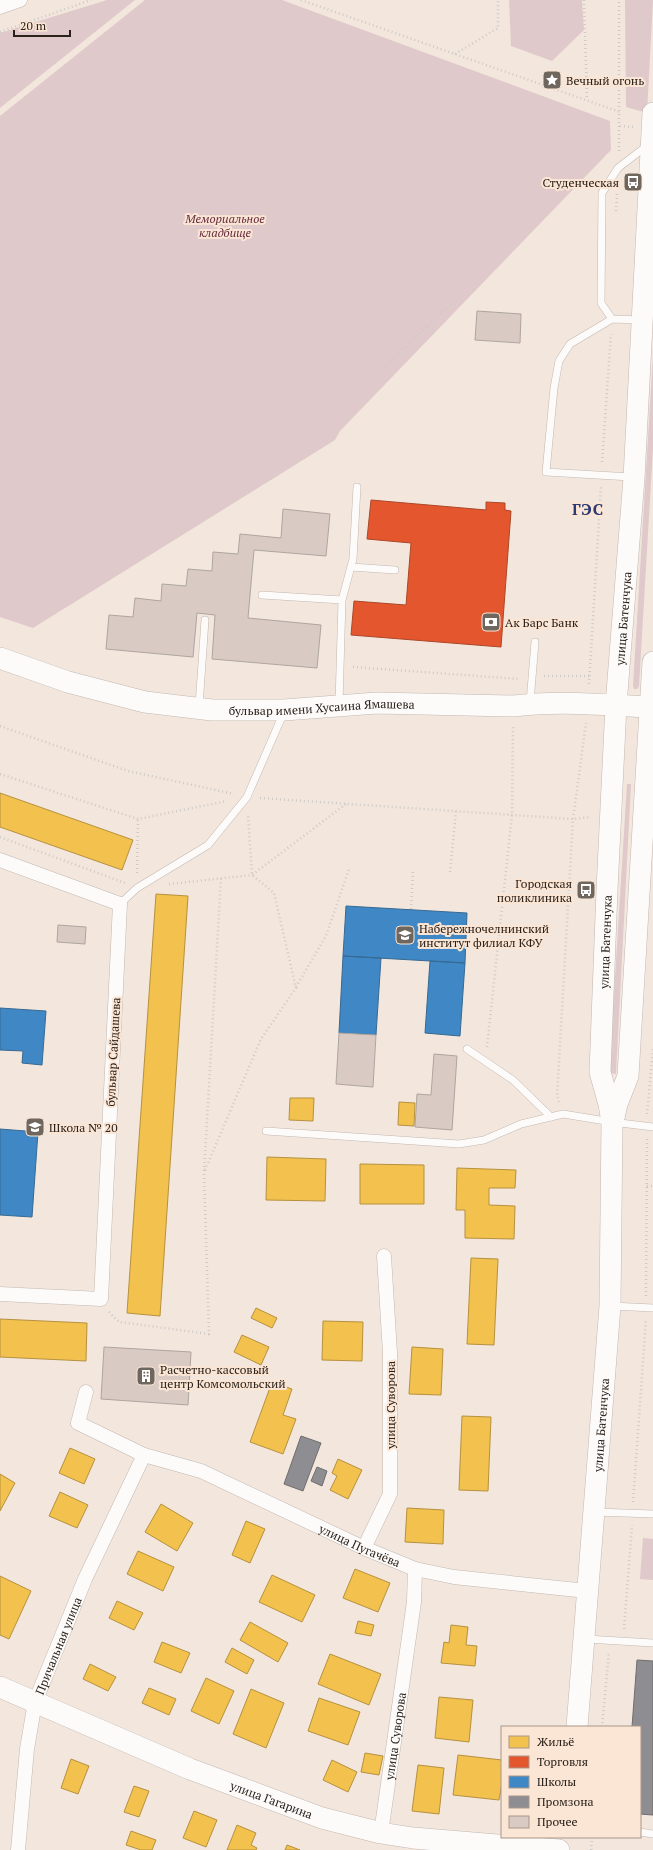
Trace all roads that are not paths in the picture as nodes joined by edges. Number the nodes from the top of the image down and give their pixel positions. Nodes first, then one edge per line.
1 (20, 0) edge
2 (0, 7) edge
3 (653, 113) edge
4 (651, 142) junction
5 (650, 265) edge
6 (612, 319) junction
7 (642, 320) junction
8 (634, 478) junction
9 (357, 487) dead end
10 (351, 567) junction
11 (395, 570) dead end
12 (262, 595) dead end
13 (342, 600) junction
14 (205, 620) dead end
15 (535, 642) dead end
16 (0, 658) edge
17 (653, 662) edge
18 (338, 705) junction
19 (522, 705) junction
20 (616, 705) junction
21 (650, 707) junction
22 (198, 708) junction
23 (284, 710) junction
24 (614, 769) junction
25 (650, 770) edge
26 (0, 860) edge
27 (120, 904) junction
28 (467, 1049) dead end
29 (551, 1117) junction
30 (612, 1122) junction
31 (650, 1126) edge
32 (266, 1130) dead end
33 (384, 1256) dead end
34 (0, 1294) edge
35 (610, 1306) junction
36 (650, 1308) edge
37 (86, 1392) dead end
38 (144, 1455) junction
39 (594, 1512) junction
40 (653, 1514) edge
41 (364, 1548) junction
42 (415, 1569) junction
43 (587, 1591) junction
44 (584, 1639) junction
45 (653, 1643) edge
46 (0, 1687) edge
47 (35, 1702) junction
48 (577, 1726) edge
49 (641, 1832) edge
50 (381, 1833) junction
51 (653, 1834) edge
52 (568, 1838) edge
53 (18, 1850) edge
54 (559, 1850) edge
55 (567, 1850) edge

1 - 2 street
3 - 4 main road, улица Батенчука
4 - 5 main road, улица Батенчука
4 - 6 lane
5 - 7 main road, улица Батенчука
6 - 7 lane
6 - 8 lane
7 - 8 main road, улица Батенчука
8 - 20 main road, улица Батенчука
9 - 10 lane
10 - 11 lane
10 - 13 lane
12 - 13 lane
13 - 18 lane
14 - 22 lane
15 - 19 lane
16 - 22 main road, бульвар имени Хусаина Ямашева
17 - 21 main road, улица Батенчука
18 - 19 main road, бульвар имени Хусаина Ямашева
18 - 23 main road, бульвар имени Хусаина Ямашева
19 - 20 main road, бульвар имени Хусаина Ямашева
20 - 21 main road, бульвар имени Хусаина Ямашева
20 - 24 main road, улица Батенчука
21 - 25 main road, улица Батенчука
22 - 23 main road, бульвар имени Хусаина Ямашева
23 - 27 lane
24 - 25 main road
24 - 30 main road, улица Батенчука
25 - 30 main road, улица Батенчука
26 - 27 street
27 - 34 street, бульвар Сайдашева
28 - 29 lane
29 - 30 lane
29 - 32 lane
30 - 31 lane
30 - 35 main road, улица Батенчука
33 - 41 street, улица Суворова
35 - 36 lane
35 - 39 main road, улица Батенчука
37 - 38 street, улица Пугачёва
38 - 41 street, улица Пугачёва
38 - 47 street, Причальная улица
39 - 40 lane
39 - 43 main road, улица Батенчука
41 - 42 street, улица Пугачёва
42 - 43 street, улица Пугачёва
42 - 50 street, улица Суворова
43 - 44 main road, улица Батенчука
44 - 45 lane
44 - 48 main road, улица Батенчука
46 - 47 main road, улица Гагарина
47 - 50 main road, улица Гагарина
47 - 53 street, Причальная улица
49 - 51 lane
50 - 54 main road, улица Гагарина
52 - 55 main road

